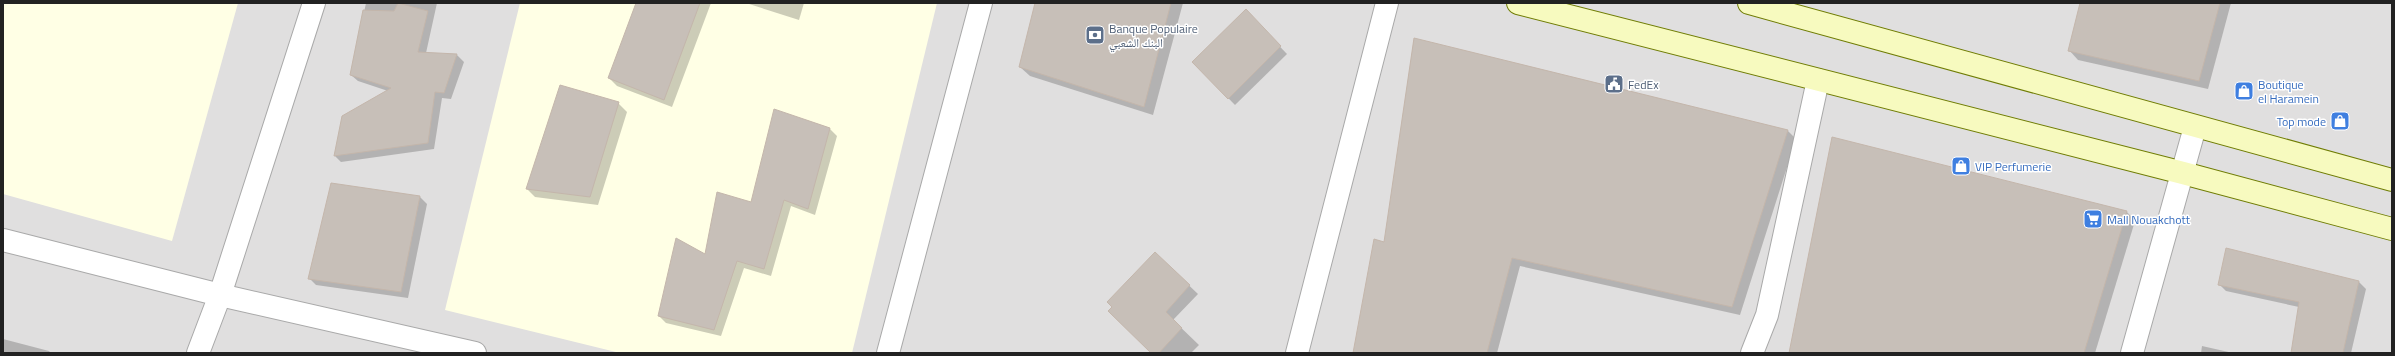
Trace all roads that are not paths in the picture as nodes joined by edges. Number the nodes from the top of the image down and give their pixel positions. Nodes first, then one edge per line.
1 (314, 3) edge
2 (981, 3) edge
3 (1387, 3) edge
4 (1518, 3) edge
5 (1749, 3) edge
6 (1818, 80) junction
7 (2195, 127) junction
8 (2183, 173) junction
9 (2392, 180) edge
10 (2392, 229) edge
11 (3, 240) edge
12 (220, 295) junction
13 (198, 353) edge
14 (475, 353) edge
15 (888, 353) edge
16 (1297, 353) edge
17 (1752, 353) edge
18 (2132, 353) edge

1 - 12 street
2 - 15 street
3 - 16 street
4 - 6 street
5 - 7 street
6 - 8 street
6 - 17 street
7 - 8 street
7 - 9 street
8 - 10 street
8 - 18 street
11 - 12 street
12 - 13 street
12 - 14 street

